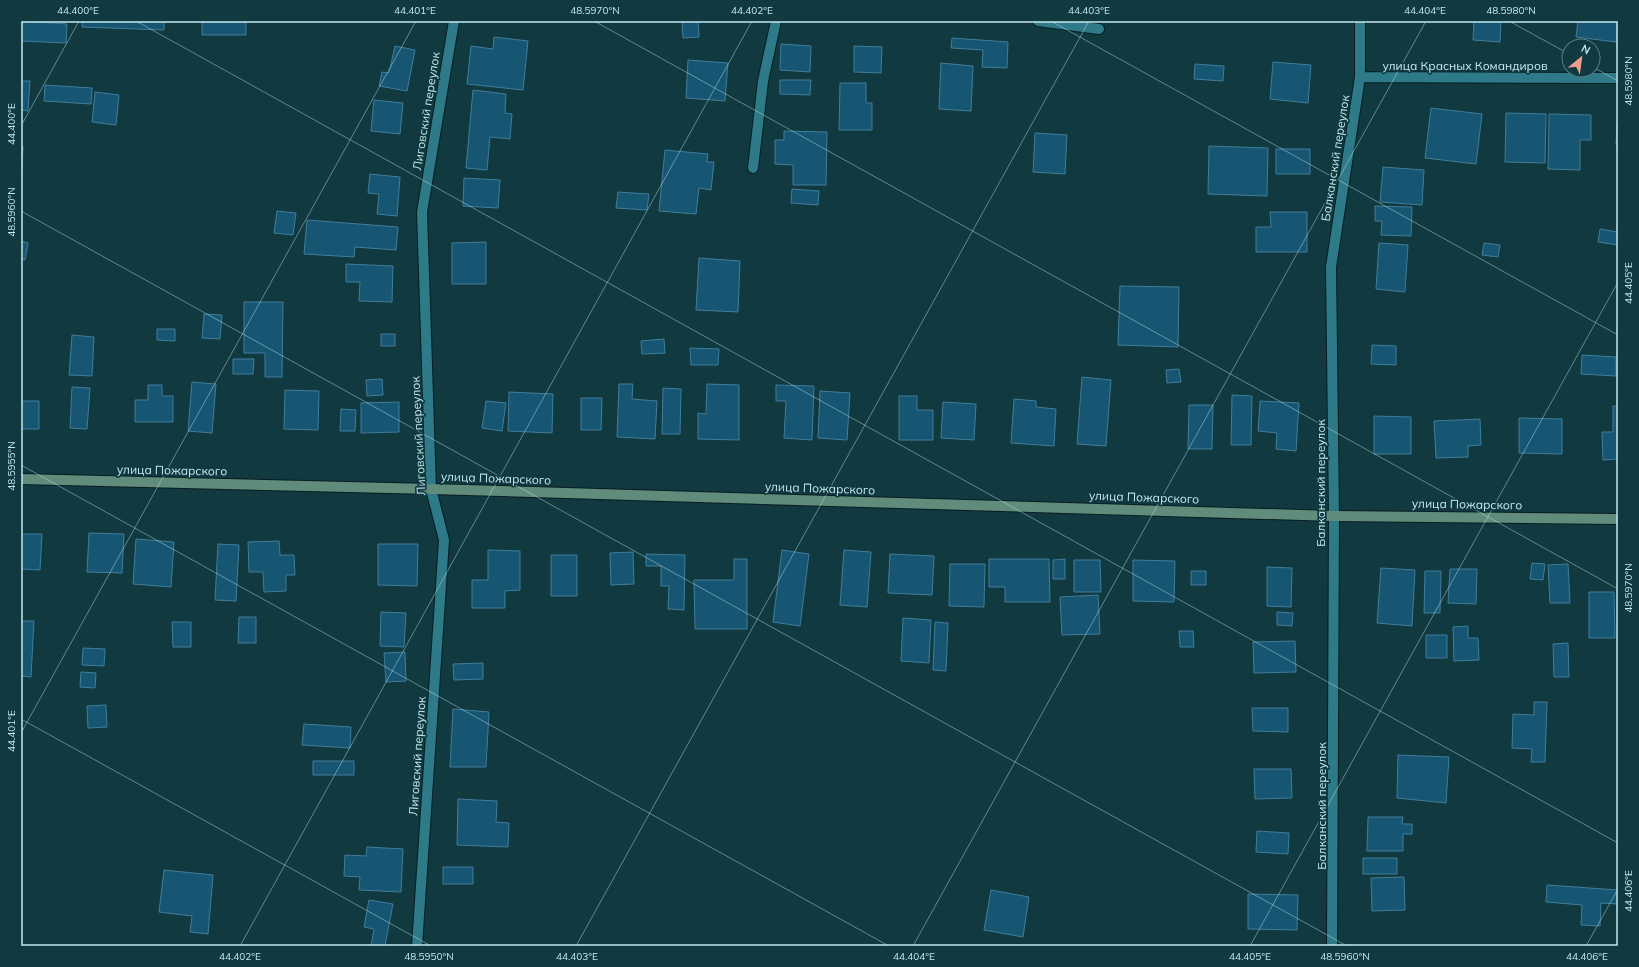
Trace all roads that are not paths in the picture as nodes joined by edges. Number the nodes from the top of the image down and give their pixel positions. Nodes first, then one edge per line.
1 (454, 21) edge
2 (776, 21) edge
3 (1038, 21) edge
4 (1360, 21) edge
5 (1099, 29) dead end
6 (1360, 77) junction
7 (1618, 78) edge
8 (753, 168) dead end
9 (21, 479) edge
10 (431, 489) junction
11 (1334, 516) junction
12 (1618, 519) edge
13 (417, 946) edge
14 (1332, 946) edge

1 - 10 street, Лиговский переулок
2 - 8 street
3 - 5 street
4 - 6 street, Балканский переулок
6 - 7 street, улица Красных Командиров
6 - 11 street, Балканский переулок
9 - 10 street, улица Пожарского
10 - 11 street, улица Пожарского
10 - 13 street, Лиговский переулок
11 - 12 street, улица Пожарского
11 - 14 street, Балканский переулок

